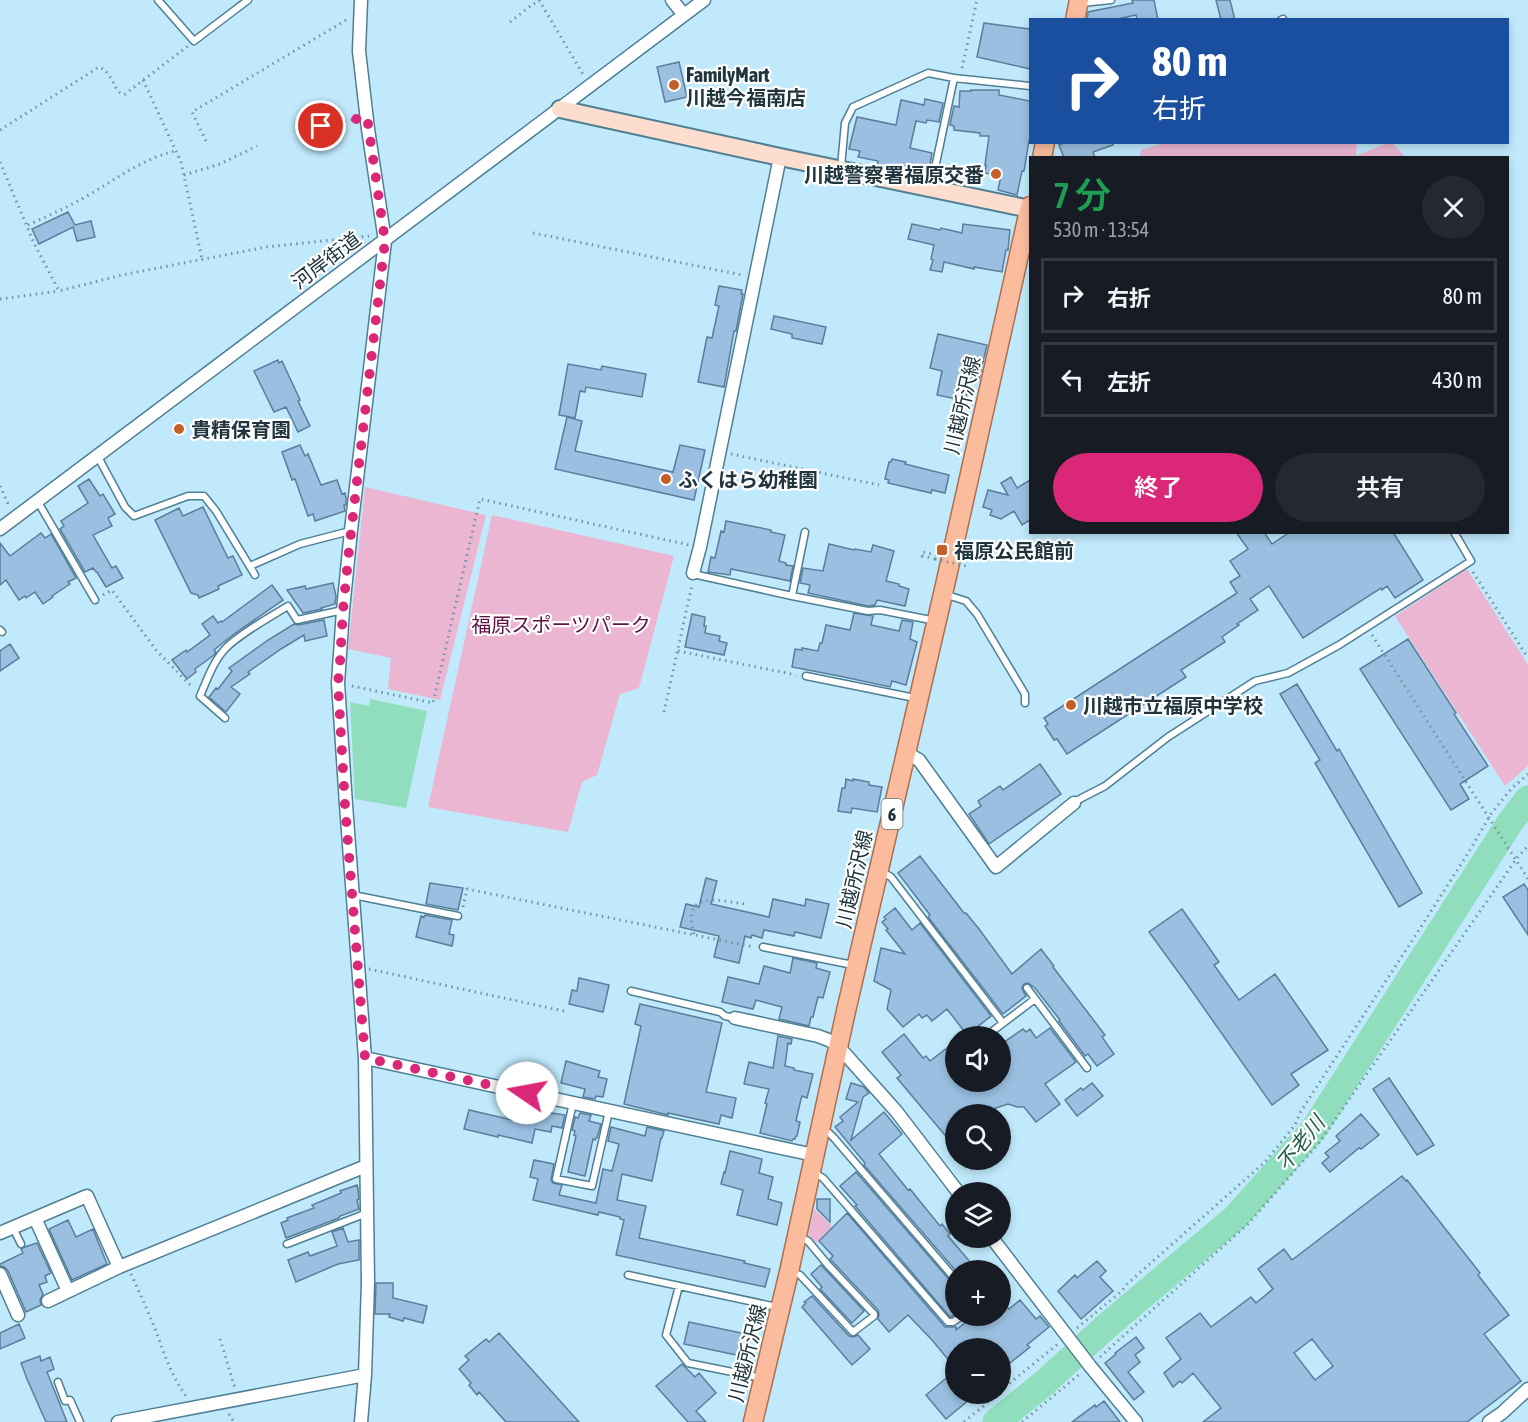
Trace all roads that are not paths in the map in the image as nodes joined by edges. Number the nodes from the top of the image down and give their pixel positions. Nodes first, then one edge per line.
1 (158, 0) edge
2 (248, 0) edge
3 (361, 0) edge
4 (672, 0) edge
5 (704, 0) edge
6 (1111, 0) edge
7 (1077, 8) edge
8 (684, 15) junction
9 (957, 78) junction
10 (1029, 86) edge
11 (560, 109) junction
12 (780, 157) junction
13 (841, 169) junction
14 (930, 188) junction
15 (1029, 207) edge
16 (1029, 211) edge
17 (385, 241) junction
18 (98, 457) junction
19 (38, 502) junction
20 (0, 530) edge
21 (351, 530) junction
22 (805, 532) dead end
23 (1455, 534) edge
24 (250, 566) junction
25 (694, 574) joint
26 (255, 575) dead end
27 (943, 594) junction
28 (792, 596) junction
29 (95, 600) road end
30 (343, 610) junction
31 (937, 621) junction
32 (806, 676) road end
33 (919, 699) junction
34 (1025, 703) dead end
35 (225, 718) dead end
36 (905, 754) junction
37 (1074, 802) joint
38 (879, 871) junction
39 (352, 895) junction
40 (458, 916) road end
41 (764, 947) road end
42 (857, 966) junction
43 (1028, 988) dead end
44 (631, 991) dead end
45 (1035, 999) junction
46 (735, 1018) joint
47 (1003, 1023) junction
48 (999, 1026) edge
49 (838, 1046) junction
50 (365, 1058) junction
51 (1087, 1068) dead end
52 (573, 1103) junction
53 (609, 1111) junction
54 (820, 1130) junction
55 (812, 1163) junction
56 (366, 1166) junction
57 (950, 1182) edge
58 (367, 1213) junction
59 (35, 1218) junction
60 (13, 1228) junction
61 (0, 1233) edge
62 (796, 1236) junction
63 (21, 1244) dead end
64 (287, 1244) dead end
65 (999, 1248) edge
66 (123, 1266) junction
67 (945, 1267) edge
68 (789, 1272) junction
69 (0, 1274) edge
70 (628, 1275) dead end
71 (678, 1286) junction
72 (68, 1291) junction
73 (5, 1299) edge
74 (48, 1301) dead end
75 (781, 1308) junction
76 (18, 1315) dead end
77 (945, 1319) edge
78 (365, 1375) junction
79 (762, 1378) junction
80 (58, 1382) dead end
81 (1528, 1389) edge
82 (80, 1422) edge
83 (118, 1422) edge
84 (361, 1422) edge
85 (753, 1422) edge
86 (1136, 1422) edge
87 (1489, 1422) edge

1 - 2 lane
3 - 17 street
4 - 8 street
5 - 8 street, 河岸街道
6 - 7 lane
8 - 11 street, 河岸街道
9 - 10 lane
9 - 13 lane
9 - 14 lane
11 - 12 street
11 - 17 street, 河岸街道
12 - 13 street
12 - 25 street
13 - 14 street
14 - 15 street
16 - 27 main road, 川越所沢線 / 6
17 - 18 street, 河岸街道
17 - 21 street
18 - 19 street, 河岸街道
18 - 24 lane
19 - 20 street, 河岸街道
19 - 29 lane
21 - 24 lane
21 - 30 street
22 - 28 lane
23 - 37 lane
24 - 26 lane
25 - 28 lane
27 - 31 main road, 川越所沢線 / 6
27 - 34 lane
28 - 31 lane
30 - 35 lane
30 - 39 street
31 - 33 main road, 川越所沢線 / 6
32 - 33 lane
33 - 36 main road, 川越所沢線 / 6
36 - 37 street
36 - 38 main road, 川越所沢線 / 6
38 - 42 main road, 川越所沢線 / 6
38 - 47 lane
39 - 40 lane
39 - 50 street
41 - 42 lane
42 - 49 main road, 川越所沢線 / 6
43 - 45 lane
44 - 46 lane
45 - 47 lane
45 - 51 lane
46 - 49 street
47 - 48 lane
49 - 54 main road, 川越所沢線 / 6
49 - 57 street
50 - 52 street
50 - 56 street
52 - 53 street
52 - 53 lane
53 - 55 street
54 - 55 main road, 川越所沢線 / 6
54 - 67 lane
55 - 62 main road, 川越所沢線 / 6
55 - 77 lane
56 - 58 street
56 - 66 street
58 - 64 lane
58 - 78 street
59 - 60 street
59 - 66 street
59 - 72 street
60 - 61 street
60 - 63 lane
62 - 68 main road, 川越所沢線 / 6
62 - 68 lane
65 - 86 street
66 - 72 street
68 - 75 main road, 川越所沢線 / 6
69 - 73 street
70 - 71 lane
71 - 75 lane
71 - 79 lane
72 - 74 street
73 - 76 street
75 - 79 main road, 川越所沢線 / 6
78 - 83 street
78 - 84 street
79 - 85 main road, 川越所沢線 / 6
80 - 82 lane
81 - 87 street

